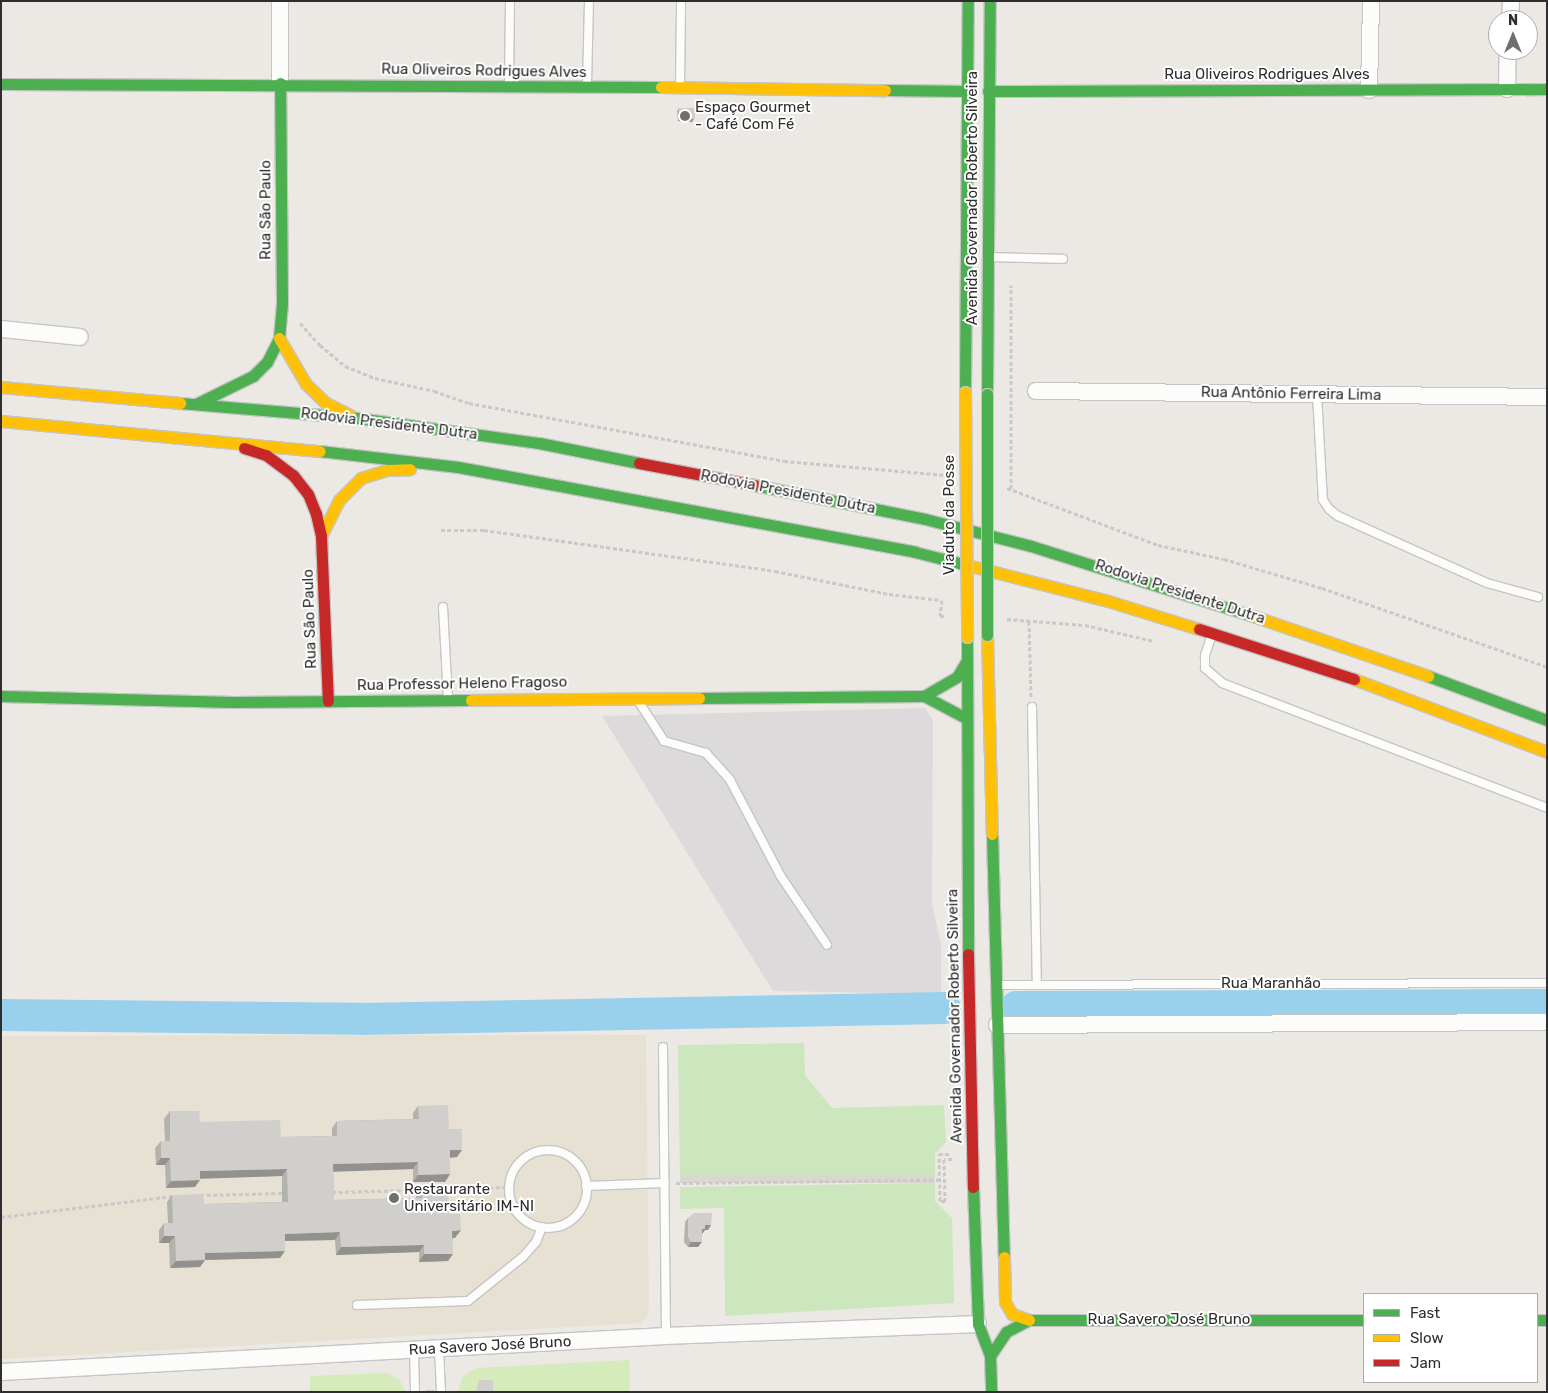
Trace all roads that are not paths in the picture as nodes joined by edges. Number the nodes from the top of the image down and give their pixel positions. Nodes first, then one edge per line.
1 (280, 1) edge
2 (510, 1) edge
3 (589, 1) edge
4 (681, 1) edge
5 (968, 1) edge
6 (990, 1) edge
7 (1371, 1) edge
8 (1508, 60) edge
9 (280, 82) junction
10 (1, 84) edge
11 (509, 86) junction
12 (587, 87) junction
13 (1547, 89) edge
14 (680, 90) junction
15 (1369, 90) junction
16 (1507, 90) junction
17 (966, 91) junction
18 (988, 91) junction
19 (988, 257) junction
20 (1063, 259) dead end
21 (1, 330) edge
22 (80, 337) dead end
23 (279, 338) junction
24 (1, 388) edge
25 (1036, 391) dead end
26 (965, 392) joint
27 (1317, 394) junction
28 (1547, 397) edge
29 (196, 404) junction
30 (358, 418) junction
31 (1, 421) edge
32 (224, 440) junction
33 (458, 467) junction
34 (321, 536) junction
35 (1538, 597) dead end
36 (443, 608) dead end
37 (1213, 633) junction
38 (967, 637) joint
39 (966, 662) junction
40 (1, 696) edge
41 (635, 696) junction
42 (924, 696) junction
43 (448, 700) junction
44 (328, 701) junction
45 (1032, 707) road end
46 (966, 718) junction
47 (1547, 720) edge
48 (1547, 752) edge
49 (1547, 808) edge
50 (826, 944) dead end
51 (1547, 983) edge
52 (996, 985) junction
53 (1037, 985) junction
54 (1547, 1022) edge
55 (997, 1025) junction
56 (663, 1047) dead end
57 (665, 1183) junction
58 (586, 1186) junction
59 (542, 1227) junction
60 (357, 1305) dead end
61 (1029, 1320) junction
62 (1363, 1320) edge
63 (978, 1324) junction
64 (666, 1336) junction
65 (439, 1348) junction
66 (414, 1350) junction
67 (990, 1356) junction
68 (1, 1372) edge
69 (415, 1392) edge
70 (441, 1392) edge
71 (991, 1392) edge

1 - 9 street
2 - 11 lane
3 - 12 lane
4 - 14 lane
5 - 17 main road, Avenida Governador Roberto Silveira
6 - 18 main road, Avenida Governador Roberto Silveira
7 - 15 street
8 - 16 street
9 - 10 main road, Rua Oliveiros Rodrigues Alves
9 - 11 main road, Rua Oliveiros Rodrigues Alves
9 - 23 main road, Rua São Paulo
11 - 12 main road, Rua Oliveiros Rodrigues Alves
12 - 14 main road, Rua Oliveiros Rodrigues Alves
13 - 16 main road, Rua Oliveiros Rodrigues Alves
14 - 17 main road, Rua Oliveiros Rodrigues Alves
15 - 16 main road, Rua Oliveiros Rodrigues Alves
15 - 18 main road, Rua Oliveiros Rodrigues Alves
17 - 26 main road, Avenida Governador Roberto Silveira
18 - 19 main road, Avenida Governador Roberto Silveira
19 - 20 lane
19 - 52 main road, Avenida Governador Roberto Silveira, bridge
21 - 22 street
23 - 29 main road, Rua São Paulo
23 - 30 main road
24 - 29 main road, Rodovia Presidente Dutra
25 - 27 street, Rua Antônio Ferreira Lima
26 - 38 main road, Viaduto da Posse, bridge
27 - 28 street, Rua Antônio Ferreira Lima
27 - 35 lane
29 - 30 main road, Rodovia Presidente Dutra
30 - 47 main road, Rodovia Presidente Dutra
31 - 32 main road, Rodovia Presidente Dutra
32 - 33 main road, Rodovia Presidente Dutra
32 - 34 main road, Rua São Paulo
33 - 34 main road, Rua São Paulo
33 - 37 main road, Rodovia Presidente Dutra
34 - 44 main road, Rua São Paulo
36 - 43 lane
37 - 48 main road, Rodovia Presidente Dutra
37 - 49 lane
38 - 39 main road, Avenida Governador Roberto Silveira
39 - 42 main road, Rua Professor Heleno Fragoso
39 - 46 main road, Avenida Governador Roberto Silveira
40 - 44 main road, Rua Professor Heleno Fragoso
41 - 42 main road, Rua Professor Heleno Fragoso
41 - 43 main road, Rua Professor Heleno Fragoso
41 - 50 lane
42 - 46 main road, Rua Professor Heleno Fragoso
43 - 44 main road, Rua Professor Heleno Fragoso
45 - 53 lane
46 - 63 main road, Avenida Governador Roberto Silveira
51 - 53 lane, Rua Maranhão
52 - 53 lane, Rua Maranhão
52 - 55 main road
54 - 55 street
55 - 61 main road
56 - 57 lane
57 - 58 lane
57 - 64 lane
58 - 59 lane
58 - 59 lane
59 - 60 lane
61 - 62 main road, Rua Savero José Bruno
61 - 67 main road, Rua Savero José Bruno
63 - 64 street, Rua Savero José Bruno
63 - 67 main road, Avenida Governador Roberto Silveira
64 - 65 street, Rua Savero José Bruno
65 - 66 street, Rua Savero José Bruno
65 - 70 lane
66 - 68 street, Rua Savero José Bruno
66 - 69 lane
67 - 71 main road, Avenida Governador Roberto Silveira

